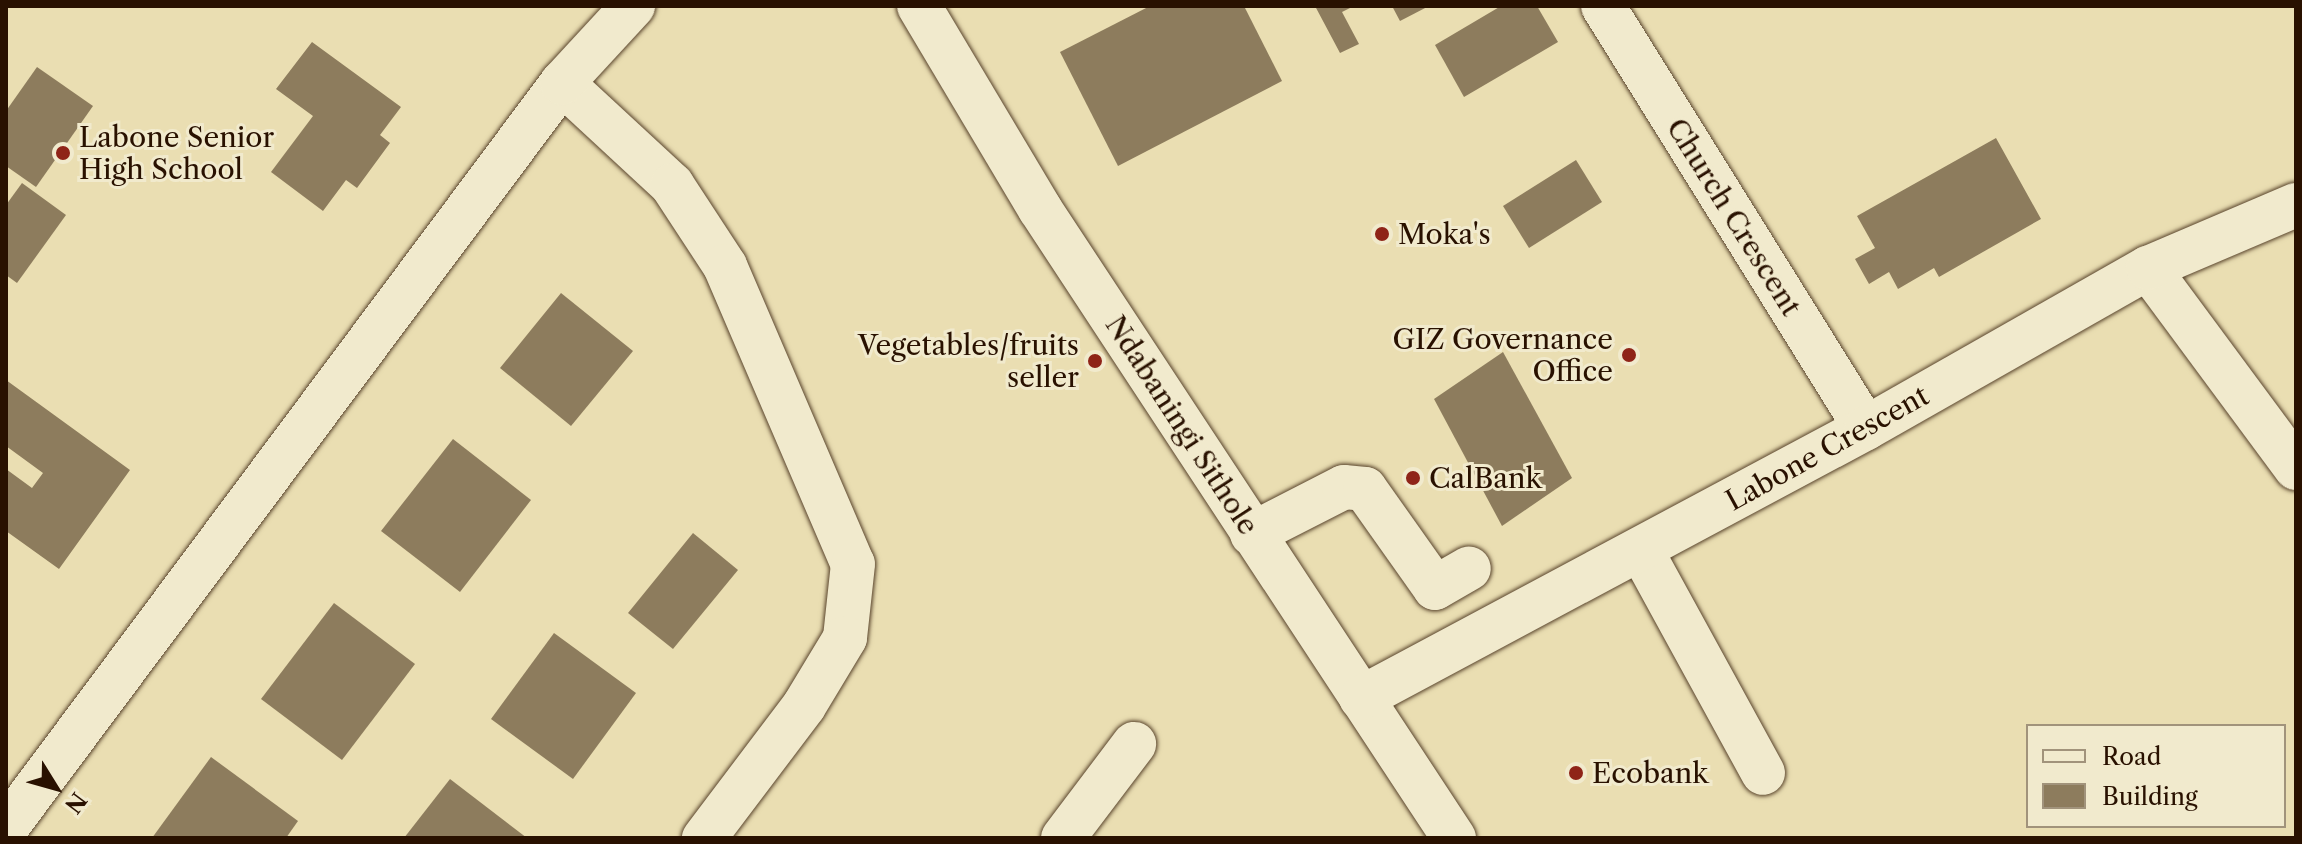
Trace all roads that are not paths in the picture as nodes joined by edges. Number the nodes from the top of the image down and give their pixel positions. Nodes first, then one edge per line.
1 (633, 6) edge
2 (919, 6) edge
3 (1603, 6) edge
4 (562, 83) junction
5 (2296, 205) edge
6 (2148, 268) junction
7 (1866, 428) junction
8 (2296, 468) edge
9 (1252, 534) junction
10 (1641, 550) junction
11 (1469, 568) dead end
12 (1361, 698) junction
13 (1134, 744) dead end
14 (1763, 773) dead end
15 (6, 828) edge
16 (704, 838) edge
17 (1063, 838) edge
18 (1454, 838) edge

1 - 4 street
2 - 9 street, Ndabaningi Sithole
3 - 7 street, Church Crescent
4 - 15 street
4 - 16 street
5 - 6 street, Labone Crescent
6 - 7 street, Labone Crescent
6 - 8 street
7 - 10 street, Labone Crescent
9 - 11 street
9 - 12 street, Ndabaningi Sithole
10 - 12 street, Labone Crescent
10 - 14 street
12 - 18 street, Ndabaningi Sithole
13 - 17 street

